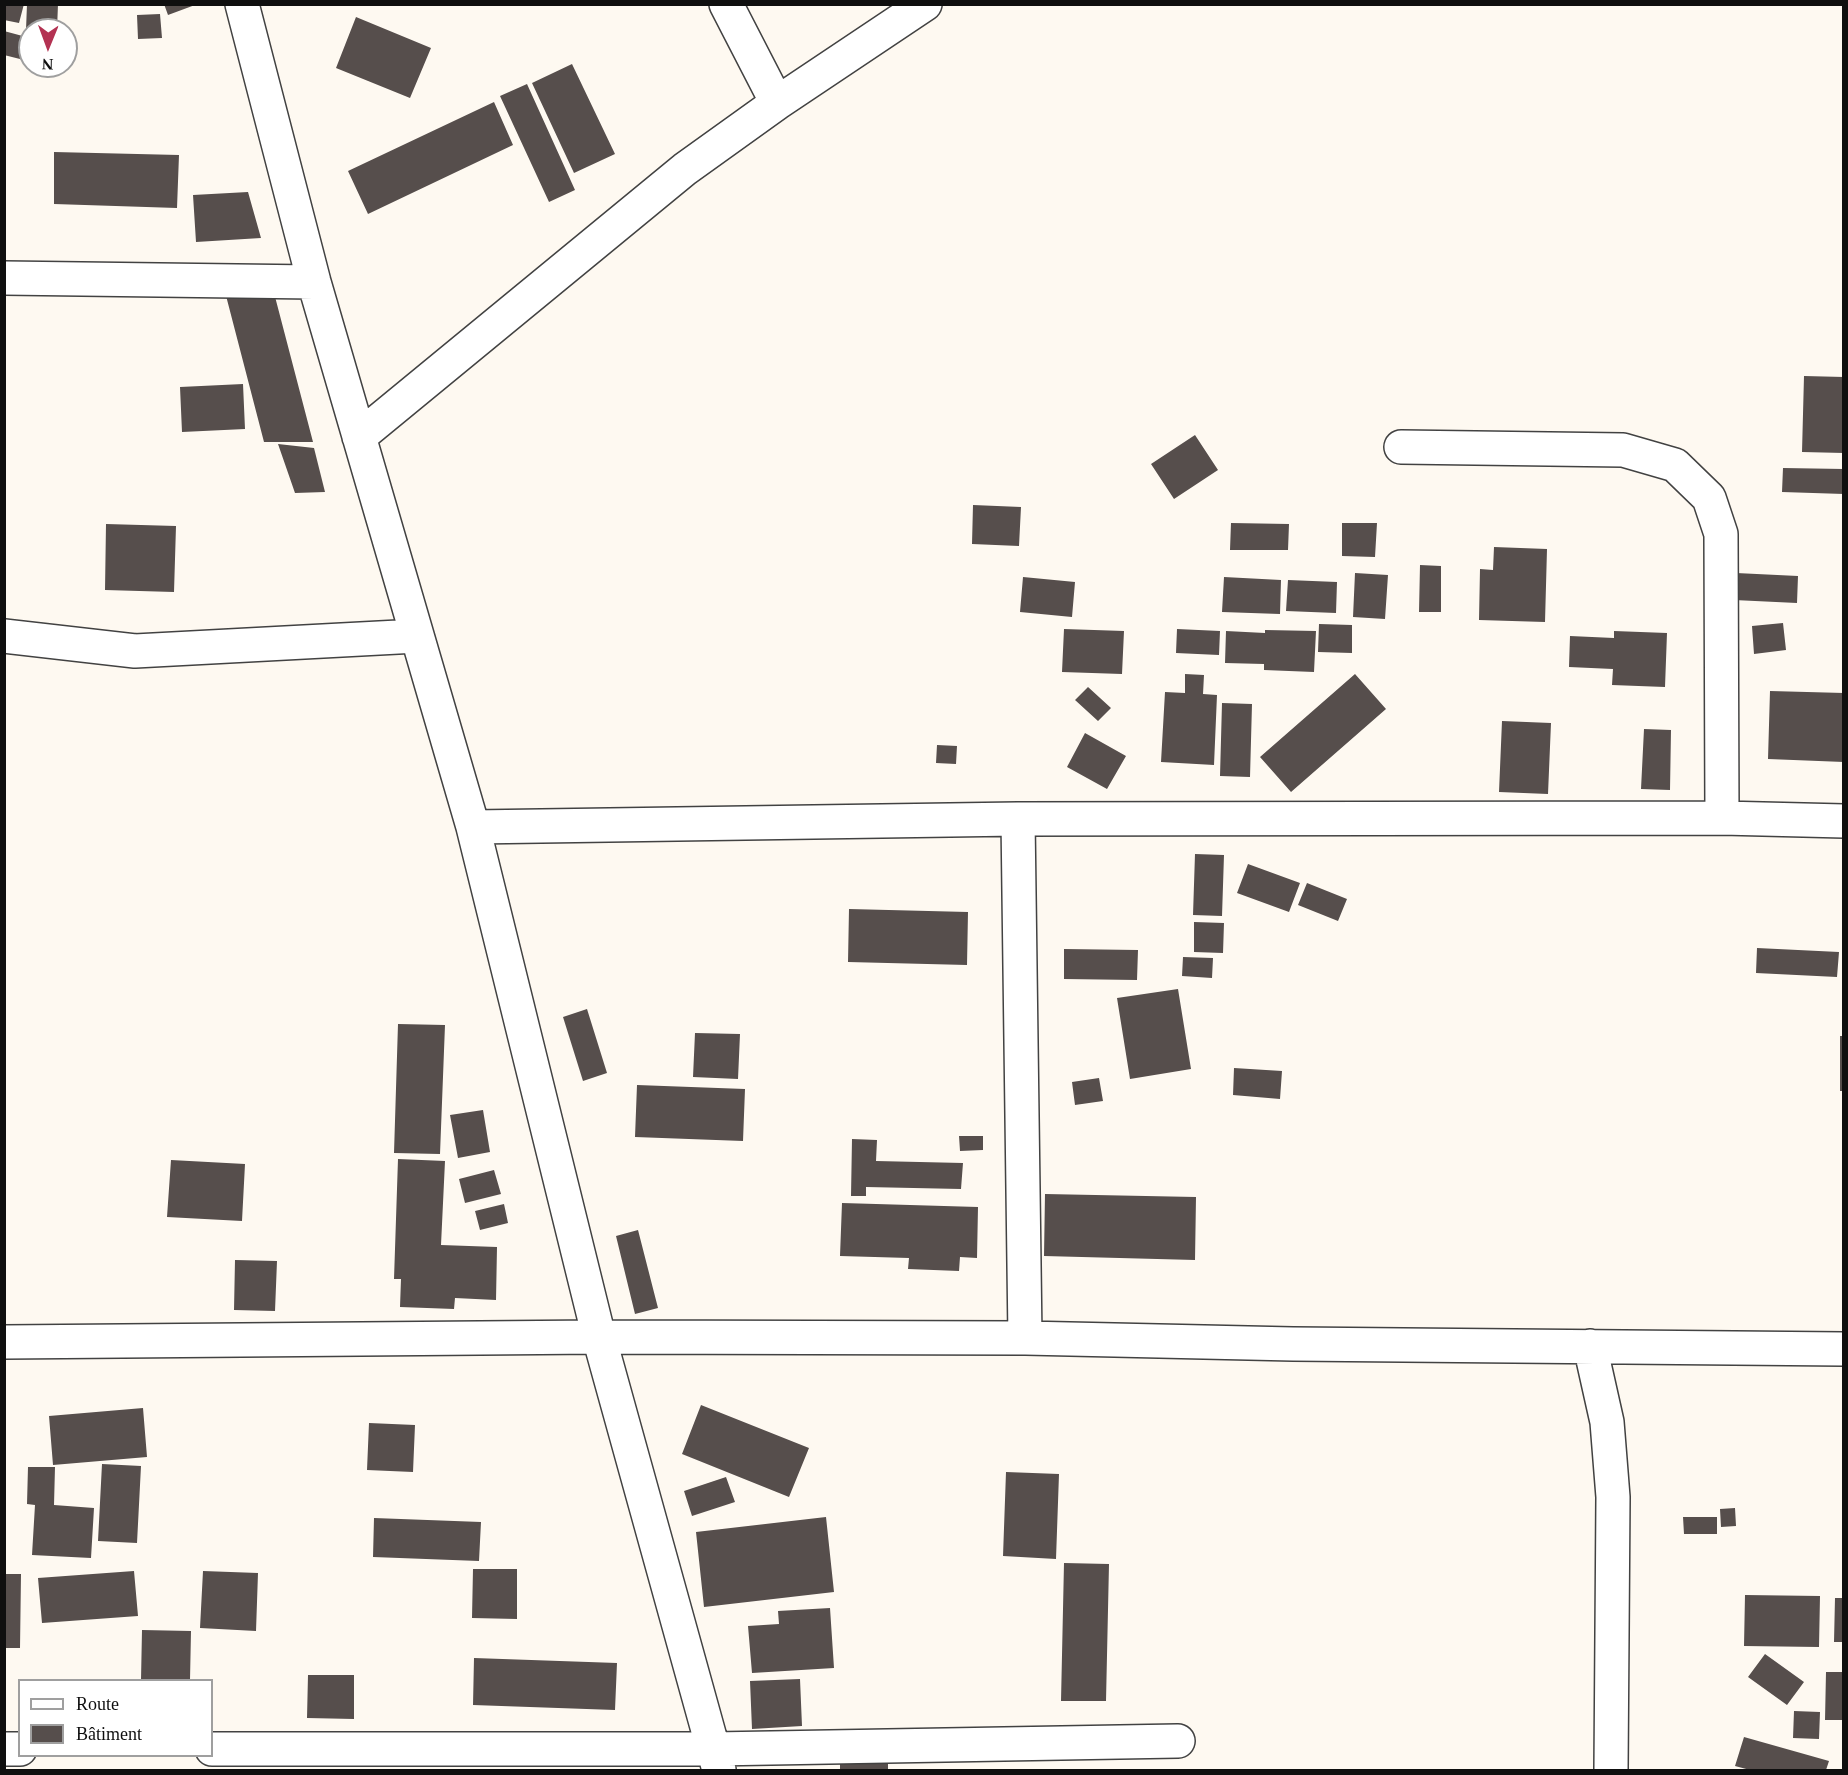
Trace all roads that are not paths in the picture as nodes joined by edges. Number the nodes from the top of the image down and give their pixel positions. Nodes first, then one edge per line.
1 (242, 4) edge
2 (726, 4) edge
3 (925, 4) edge
4 (777, 103) junction
5 (4, 278) edge
6 (314, 282) junction
7 (359, 437) junction
8 (1401, 447) dead end
9 (4, 636) edge
10 (417, 636) junction
11 (1722, 818) junction
12 (1018, 819) junction
13 (1844, 821) edge
14 (473, 827) junction
15 (599, 1337) junction
16 (1025, 1338) junction
17 (4, 1342) edge
18 (1590, 1346) junction
19 (1844, 1349) edge
20 (1178, 1742) dead end
21 (213, 1749) edge
22 (716, 1760) edge
23 (1611, 1770) edge

1 - 6 street
2 - 4 street
3 - 4 street
4 - 7 street
5 - 6 street
6 - 7 street
7 - 10 street
8 - 11 street
9 - 10 street
10 - 14 street
11 - 12 street
11 - 13 street
12 - 14 street
12 - 16 street
14 - 15 street
15 - 16 street
15 - 17 street
15 - 22 street
16 - 18 street
18 - 19 street
18 - 23 street
20 - 22 street
21 - 22 street

